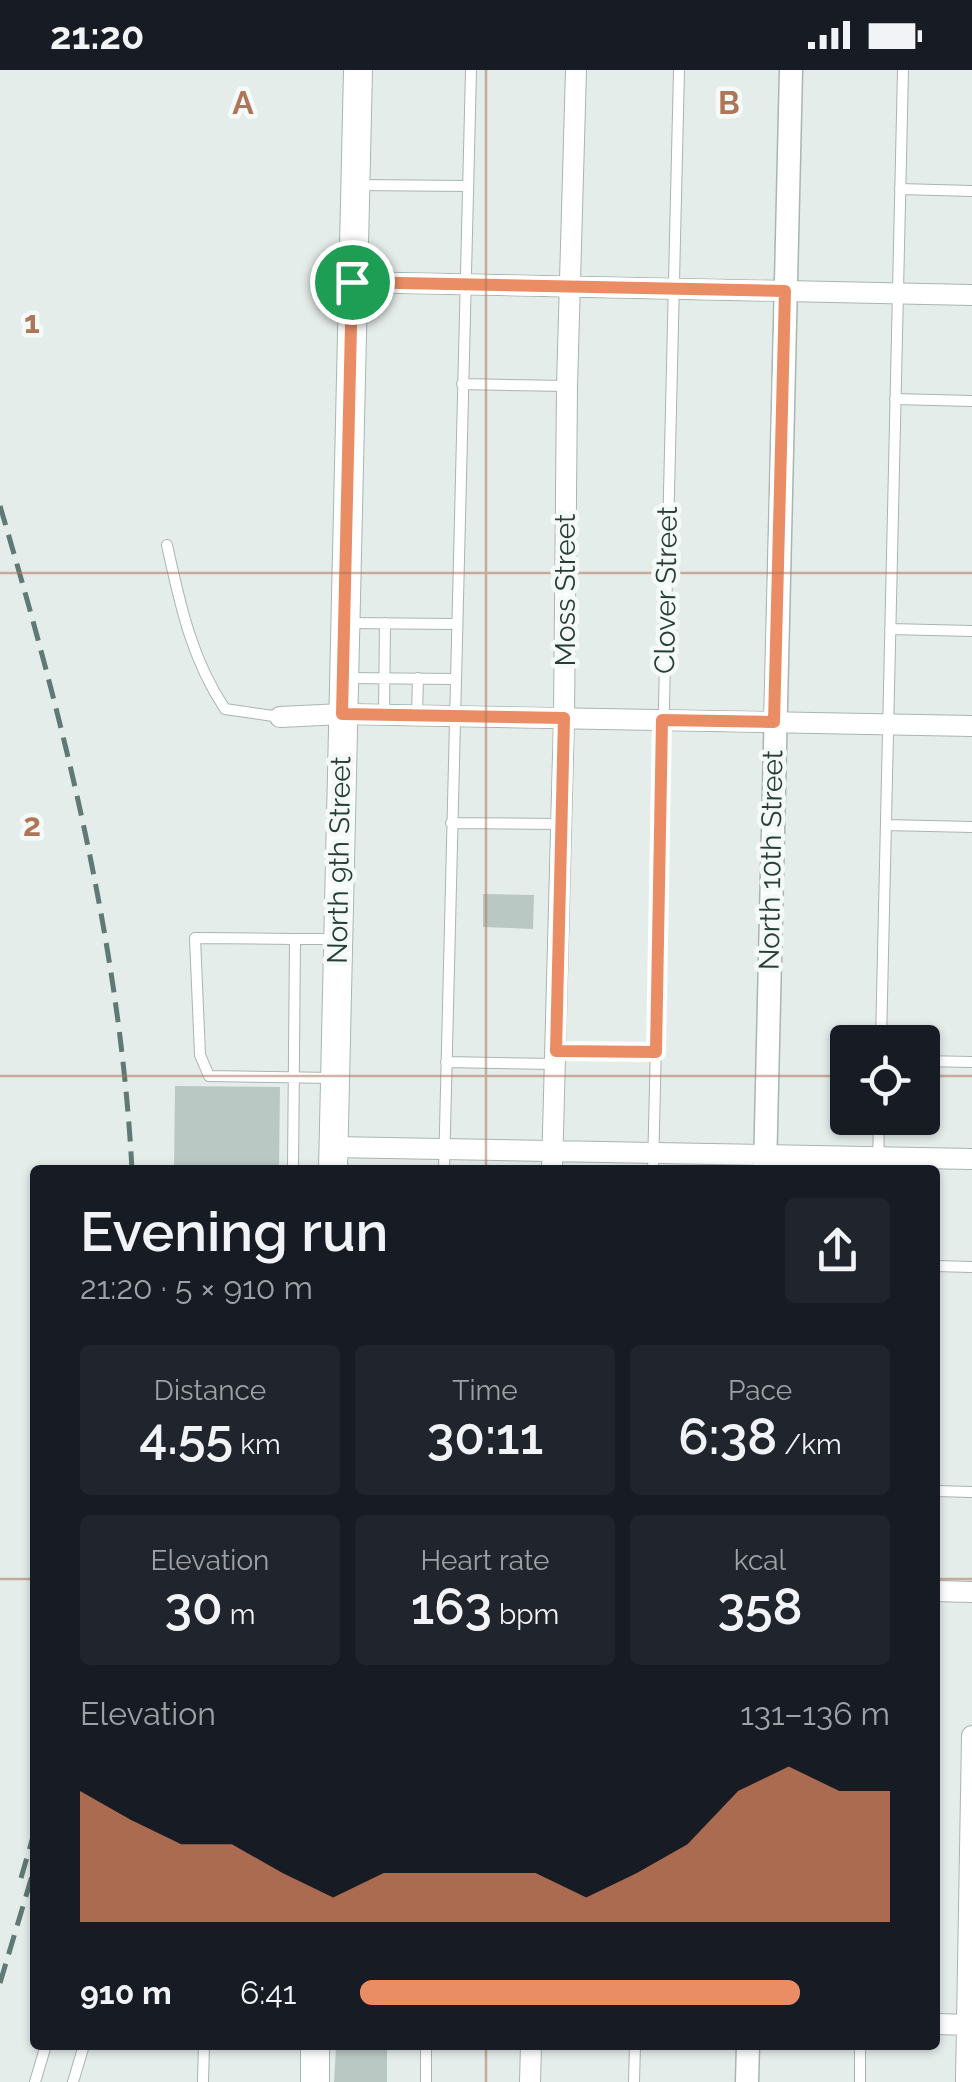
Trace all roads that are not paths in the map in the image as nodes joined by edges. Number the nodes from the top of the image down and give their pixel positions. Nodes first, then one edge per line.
1 (358, 70) edge
2 (471, 70) edge
3 (576, 70) edge
4 (679, 70) edge
5 (791, 70) edge
6 (903, 70) edge
7 (355, 185) junction
8 (467, 186) junction
9 (900, 190) junction
10 (972, 191) edge
11 (352, 282) junction
12 (464, 285) junction
13 (569, 287) junction
14 (673, 289) junction
15 (785, 291) junction
16 (898, 294) junction
17 (972, 296) edge
18 (462, 384) junction
19 (567, 386) junction
20 (895, 399) junction
21 (972, 402) edge
22 (167, 545) dead end
23 (344, 622) junction
24 (385, 623) junction
25 (456, 624) junction
26 (890, 629) junction
27 (972, 631) edge
28 (343, 678) junction
29 (385, 678) junction
30 (418, 678) junction
31 (454, 678) junction
32 (342, 714) junction
33 (384, 714) junction
34 (417, 715) junction
35 (454, 716) junction
36 (280, 717) joint
37 (564, 718) junction
38 (662, 720) junction
39 (774, 722) junction
40 (888, 724) junction
41 (972, 726) edge
42 (452, 822) junction
43 (562, 824) junction
44 (886, 825) junction
45 (972, 827) edge
46 (295, 938) junction
47 (338, 938) junction
48 (881, 1025) edge
49 (656, 1052) junction
50 (555, 1058) junction
51 (940, 1061) edge
52 (446, 1062) junction
53 (972, 1062) edge
54 (294, 1078) junction
55 (334, 1078) junction
56 (879, 1135) edge
57 (333, 1158) edge
58 (444, 1159) edge
59 (972, 1159) edge
60 (552, 1160) edge
61 (653, 1161) edge
62 (765, 1162) edge
63 (878, 1163) edge
64 (294, 1165) edge
65 (940, 1266) edge
66 (972, 1267) edge
67 (940, 1492) edge
68 (972, 1492) edge
69 (940, 1591) edge
70 (972, 1592) edge
71 (972, 1736) edge
72 (970, 1917) edge
73 (940, 2024) edge
74 (969, 2025) edge
75 (45, 2050) edge
76 (83, 2050) edge
77 (204, 2050) edge
78 (315, 2050) edge
79 (426, 2050) edge
80 (530, 2050) edge
81 (635, 2050) edge
82 (748, 2050) edge
83 (860, 2050) edge
84 (35, 2082) edge
85 (73, 2082) edge
86 (203, 2082) edge
87 (314, 2082) edge
88 (426, 2082) edge
89 (530, 2082) edge
90 (634, 2082) edge
91 (747, 2082) edge
92 (860, 2082) edge
93 (966, 2082) edge

1 - 7 main road, North 9th Street
2 - 8 lane
3 - 13 street, Moss Street
4 - 14 lane, Clover Street
5 - 15 street, North 10th Street
6 - 9 lane
7 - 8 lane
7 - 11 main road, North 9th Street
8 - 12 lane
9 - 10 lane
9 - 16 lane
11 - 12 street
11 - 23 main road, North 9th Street
12 - 13 street
12 - 18 lane
13 - 14 street
13 - 19 street, Moss Street
14 - 15 street
14 - 38 lane, Clover Street
15 - 16 street
15 - 39 street, North 10th Street
16 - 17 street
16 - 20 lane
18 - 19 lane
18 - 25 lane
19 - 37 street, Moss Street
20 - 21 lane
20 - 26 lane
22 - 36 lane
23 - 24 lane
23 - 28 main road, North 9th Street
24 - 25 lane
24 - 29 lane
25 - 31 lane
26 - 27 lane
26 - 40 lane
28 - 29 lane
28 - 32 main road, North 9th Street
29 - 30 lane
29 - 33 lane
30 - 31 lane
30 - 34 lane
31 - 35 lane
32 - 33 street
32 - 36 street
32 - 47 main road, North 9th Street
33 - 34 street
34 - 35 street
35 - 37 street
35 - 42 lane
37 - 38 street
37 - 43 street, Moss Street
38 - 39 street
38 - 49 lane, Clover Street
39 - 40 street
39 - 62 street, North 10th Street
40 - 41 street
40 - 44 lane
42 - 43 lane
42 - 52 lane
43 - 50 street, Moss Street
44 - 45 lane
44 - 48 lane
46 - 47 lane
46 - 54 lane
46 - 54 lane
47 - 55 main road, North 9th Street
49 - 50 lane
49 - 61 lane, Clover Street
50 - 52 lane
50 - 60 street, Moss Street
51 - 53 lane
52 - 58 lane
54 - 55 lane
54 - 64 lane
55 - 57 main road, North 9th Street
56 - 63 lane
57 - 58 street
58 - 60 street
59 - 63 street
60 - 61 street
61 - 62 street
62 - 63 street
65 - 66 lane
67 - 68 lane
69 - 70 street
71 - 72 street
72 - 74 street
73 - 74 street
74 - 93 street
75 - 84 lane
76 - 85 lane
77 - 86 lane
78 - 87 main road
79 - 88 lane
80 - 89 street
81 - 90 lane
82 - 91 street
83 - 92 lane

